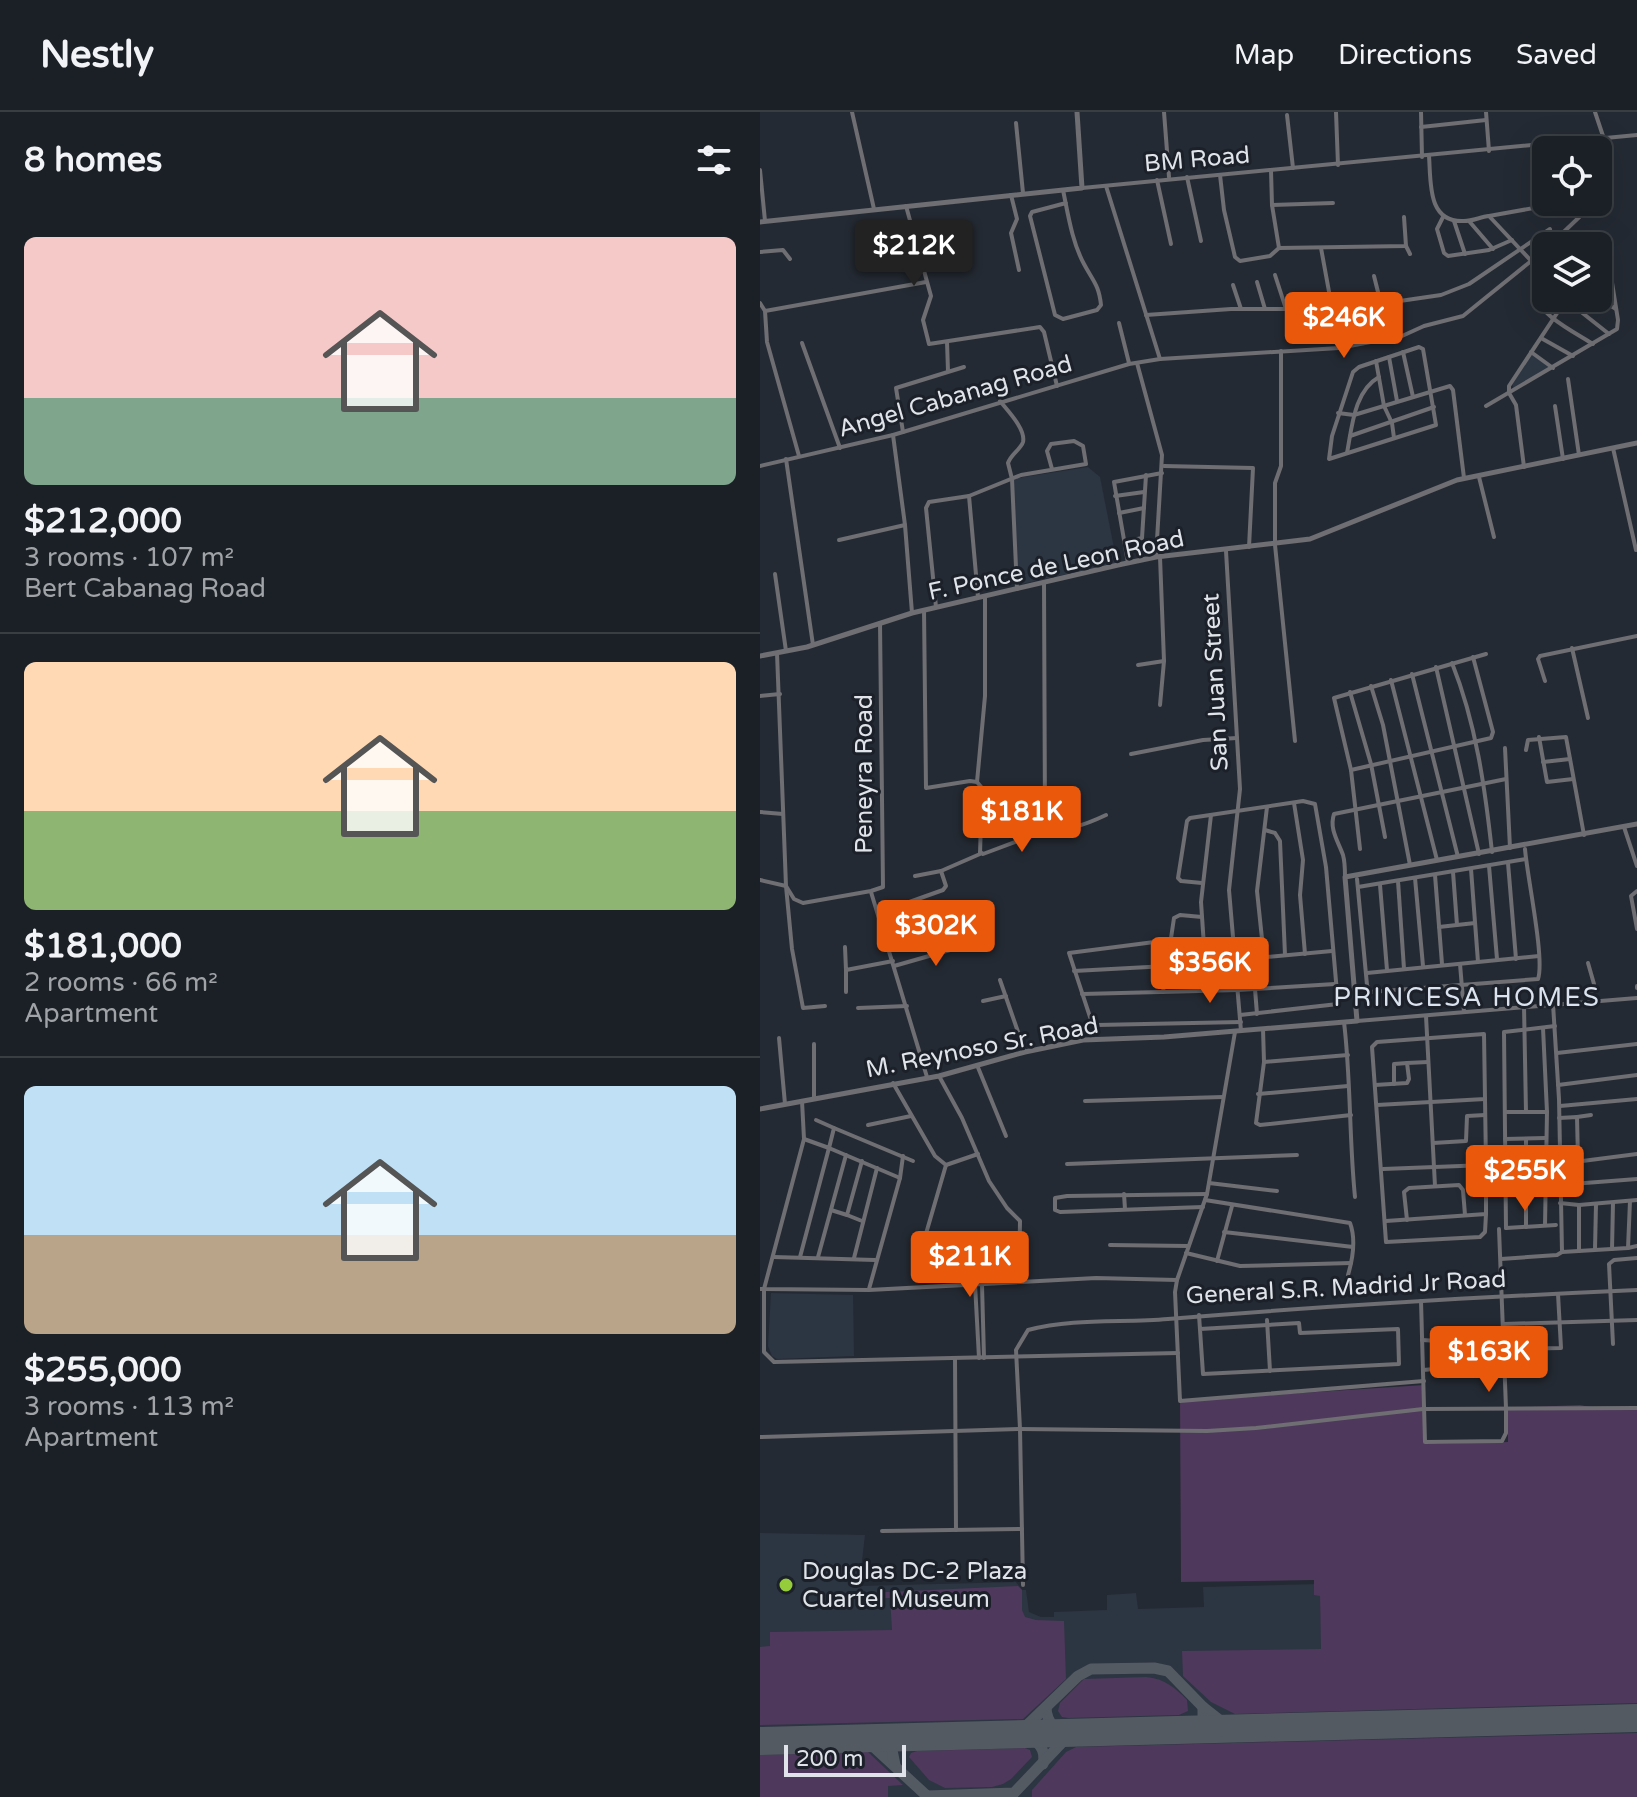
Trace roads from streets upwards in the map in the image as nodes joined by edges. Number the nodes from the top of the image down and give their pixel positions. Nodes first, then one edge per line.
1 (852, 112) edge
2 (1077, 112) edge
3 (1164, 112) edge
4 (1336, 112) edge
5 (1421, 112) edge
6 (1486, 112) edge
7 (1595, 112) edge
8 (1287, 115) dead end
9 (1486, 120) junction
10 (1016, 123) dead end
11 (1421, 127) junction
12 (1637, 135) edge
13 (1603, 136) edge
14 (1612, 138) edge
15 (1532, 147) edge
16 (1489, 151) junction
17 (1429, 156) junction
18 (1422, 157) junction
19 (1338, 165) junction
20 (1293, 169) junction
21 (760, 170) edge
22 (1271, 171) junction
23 (1220, 175) junction
24 (1187, 177) junction
25 (1169, 179) junction
26 (1157, 180) junction
27 (1106, 186) junction
28 (1082, 188) junction
29 (1063, 190) junction
30 (1023, 193) junction
31 (1011, 195) junction
32 (1066, 203) junction
33 (1333, 203) dead end
34 (1272, 205) junction
35 (906, 206) junction
36 (1532, 208) edge
37 (874, 209) junction
38 (1489, 216) junction
39 (1579, 216) edge
40 (1404, 217) dead end
41 (1443, 217) junction
42 (1454, 221) junction
43 (1469, 221) junction
44 (763, 222) edge
45 (1550, 229) dead end
46 (1563, 232) edge
47 (1512, 240) junction
48 (1201, 241) dead end
49 (1171, 244) dead end
50 (1406, 246) junction
51 (1279, 248) junction
52 (1321, 248) junction
53 (1493, 249) junction
54 (1522, 249) junction
55 (760, 252) edge
56 (1410, 254) dead end
57 (1465, 254) junction
58 (790, 259) dead end
59 (1532, 260) edge
60 (1532, 262) edge
61 (1019, 270) dead end
62 (1275, 275) dead end
63 (1374, 276) dead end
64 (1612, 278) edge
65 (926, 282) junction
66 (1257, 282) dead end
67 (1233, 285) dead end
68 (760, 303) edge
69 (1381, 304) junction
70 (1612, 307) edge
71 (1241, 309) junction
72 (1265, 309) junction
73 (1286, 309) junction
74 (1332, 309) junction
75 (1616, 309) junction
76 (765, 311) junction
77 (1548, 312) edge
78 (1557, 312) edge
79 (1582, 312) edge
80 (1146, 315) junction
81 (1553, 318) junction
82 (1119, 323) dead end
83 (1609, 334) junction
84 (1541, 338) junction
85 (947, 342) junction
86 (802, 343) dead end
87 (1593, 344) junction
88 (1281, 351) junction
89 (1403, 352) junction
90 (1531, 352) junction
91 (1573, 356) junction
92 (1389, 357) junction
93 (1160, 359) junction
94 (1376, 361) junction
95 (1137, 363) junction
96 (1129, 364) junction
97 (964, 367) dead end
98 (1553, 368) junction
99 (948, 371) junction
100 (1379, 377) junction
101 (1568, 379) dead end
102 (1057, 386) junction
103 (1432, 391) junction
104 (1509, 393) junction
105 (1413, 397) junction
106 (1000, 401) junction
107 (1397, 401) junction
108 (1384, 406) junction
109 (1486, 406) dead end
110 (1555, 406) dead end
111 (1434, 407) junction
112 (1338, 413) junction
113 (1354, 415) junction
114 (1392, 423) junction
115 (903, 432) junction
116 (893, 435) junction
117 (1350, 436) junction
118 (1394, 438) junction
119 (1637, 443) edge
120 (840, 448) junction
121 (1613, 448) junction
122 (1346, 454) junction
123 (799, 456) junction
124 (1579, 456) junction
125 (786, 459) junction
126 (1563, 459) junction
127 (760, 466) edge
128 (1163, 466) junction
129 (1524, 467) junction
130 (1052, 469) junction
131 (1162, 473) junction
132 (1146, 475) junction
133 (1479, 477) junction
134 (1464, 478) junction
135 (1012, 479) junction
136 (1145, 492) junction
137 (969, 496) junction
138 (1115, 496) junction
139 (1144, 508) junction
140 (1119, 513) junction
141 (905, 525) junction
142 (1494, 537) dead end
143 (839, 540) dead end
144 (1124, 542) junction
145 (1275, 545) junction
146 (1249, 547) junction
147 (1636, 550) edge
148 (1226, 551) junction
149 (1158, 557) junction
150 (1128, 563) junction
151 (775, 574) dead end
152 (1044, 583) junction
153 (1017, 589) junction
154 (982, 596) junction
155 (936, 607) junction
156 (924, 610) junction
157 (912, 613) junction
158 (880, 623) junction
159 (1637, 636) edge
160 (813, 645) junction
161 (1572, 648) junction
162 (786, 651) junction
163 (777, 653) junction
164 (1486, 654) dead end
165 (760, 656) edge
166 (1473, 657) junction
167 (1164, 661) junction
168 (1452, 662) junction
169 (1138, 665) dead end
170 (1436, 667) junction
171 (1412, 674) junction
172 (1391, 680) junction
173 (1545, 681) dead end
174 (1371, 686) junction
175 (1350, 692) junction
176 (780, 694) junction
177 (760, 696) edge
178 (1160, 705) dead end
179 (1588, 718) dead end
180 (1539, 737) junction
181 (1237, 738) junction
182 (1295, 741) dead end
183 (1474, 742) junction
184 (1455, 746) junction
185 (1505, 748) dead end
186 (1526, 750) dead end
187 (1433, 751) junction
188 (1131, 754) dead end
189 (1411, 756) junction
190 (1570, 759) junction
191 (1390, 761) junction
192 (1543, 762) junction
193 (1371, 764) junction
194 (1351, 770) junction
195 (1506, 779) junction
196 (1573, 779) junction
197 (977, 782) junction
198 (1484, 782) junction
199 (1464, 786) junction
200 (1442, 790) junction
201 (1421, 795) junction
202 (1399, 800) junction
203 (1294, 803) junction
204 (1379, 804) junction
205 (1267, 807) junction
206 (1357, 808) junction
207 (760, 812) edge
208 (1238, 812) junction
209 (783, 814) junction
210 (1106, 815) dead end
211 (1211, 815) junction
212 (1045, 820) junction
213 (1637, 824) edge
214 (1624, 826) junction
215 (1265, 830) junction
216 (1584, 835) junction
217 (1385, 837) dead end
218 (1510, 848) junction
219 (1360, 849) dead end
220 (1525, 849) dead end
221 (980, 852) junction
222 (1492, 852) junction
223 (1479, 854) junction
224 (1458, 857) junction
225 (1526, 859) junction
226 (1437, 860) junction
227 (1508, 863) junction
228 (1410, 865) junction
229 (1489, 866) junction
230 (1637, 866) edge
231 (1471, 869) junction
232 (941, 871) junction
233 (1453, 872) junction
234 (1435, 875) junction
235 (915, 876) dead end
236 (1345, 877) junction
237 (1415, 878) junction
238 (1357, 879) dead end
239 (760, 880) edge
240 (1398, 881) junction
241 (1202, 883) junction
242 (1380, 885) junction
243 (786, 886) junction
244 (1358, 887) junction
245 (871, 891) junction
246 (1637, 891) edge
247 (961, 912) dead end
248 (1202, 917) junction
249 (879, 919) junction
250 (1475, 923) junction
251 (1457, 925) junction
252 (1439, 927) junction
253 (1637, 929) edge
254 (883, 935) junction
255 (1170, 940) junction
256 (971, 944) dead end
257 (845, 947) dead end
258 (1332, 951) junction
259 (1305, 954) junction
260 (1285, 955) junction
261 (1539, 956) junction
262 (1264, 958) junction
263 (1516, 959) junction
264 (1235, 960) junction
265 (1497, 960) junction
266 (1205, 961) junction
267 (1478, 962) junction
268 (1588, 963) dead end
269 (893, 964) junction
270 (1167, 964) junction
271 (1460, 964) junction
272 (1442, 965) junction
273 (1423, 966) junction
274 (1404, 969) junction
275 (846, 970) junction
276 (1074, 971) junction
277 (1387, 971) junction
278 (1367, 973) junction
279 (1000, 980) dead end
280 (1336, 984) junction
281 (1462, 985) junction
282 (1255, 989) junction
283 (1238, 990) junction
284 (846, 992) dead end
285 (1163, 992) junction
286 (1082, 994) junction
287 (1006, 996) junction
288 (1637, 998) edge
289 (983, 1001) dead end
290 (1589, 1001) junction
291 (1553, 1004) junction
292 (825, 1006) dead end
293 (907, 1006) junction
294 (1524, 1006) junction
295 (858, 1008) dead end
296 (1464, 1012) junction
297 (1257, 1014) junction
298 (1240, 1015) junction
299 (1426, 1016) junction
300 (1357, 1021) junction
301 (1241, 1022) junction
302 (1344, 1022) junction
303 (1555, 1026) junction
304 (1543, 1028) junction
305 (1263, 1029) junction
306 (1523, 1030) junction
307 (1238, 1031) junction
308 (1428, 1037) junction
309 (779, 1038) dead end
310 (814, 1044) dead end
311 (1637, 1044) edge
312 (1025, 1052) junction
313 (1557, 1053) junction
314 (1348, 1055) junction
315 (1264, 1062) junction
316 (1429, 1062) junction
317 (1407, 1063) junction
318 (977, 1065) junction
319 (1637, 1075) edge
320 (939, 1076) junction
321 (927, 1077) junction
322 (893, 1083) junction
323 (1394, 1084) junction
324 (1375, 1085) junction
325 (1558, 1085) junction
326 (1349, 1086) junction
327 (1258, 1094) junction
328 (1223, 1097) junction
329 (814, 1099) junction
330 (1485, 1099) junction
331 (1637, 1099) edge
332 (802, 1101) junction
333 (1085, 1101) dead end
334 (1431, 1101) junction
335 (785, 1104) junction
336 (1377, 1105) junction
337 (1559, 1106) junction
338 (760, 1109) edge
339 (1505, 1112) junction
340 (1526, 1112) junction
341 (1547, 1112) junction
342 (1351, 1115) junction
343 (1485, 1115) junction
344 (1591, 1115) dead end
345 (911, 1116) junction
346 (1577, 1117) junction
347 (1559, 1118) junction
348 (816, 1120) dead end
349 (868, 1125) dead end
350 (834, 1128) junction
351 (1006, 1136) dead end
352 (1547, 1138) junction
353 (804, 1139) junction
354 (1505, 1139) junction
355 (1526, 1139) junction
356 (1433, 1143) junction
357 (829, 1148) junction
358 (846, 1154) junction
359 (978, 1154) junction
360 (1637, 1154) edge
361 (1297, 1155) dead end
362 (903, 1156) junction
363 (1213, 1157) junction
364 (862, 1161) junction
365 (913, 1161) dead end
366 (1578, 1161) junction
367 (1067, 1164) dead end
368 (1559, 1164) junction
369 (946, 1165) junction
370 (1486, 1165) junction
371 (877, 1167) junction
372 (1434, 1167) junction
373 (1383, 1169) junction
374 (900, 1178) junction
375 (1637, 1179) edge
376 (1209, 1183) junction
377 (1559, 1185) junction
378 (1435, 1186) junction
379 (1277, 1191) dead end
380 (1124, 1194) junction
381 (1206, 1197) junction
382 (1355, 1197) dead end
383 (1637, 1200) edge
384 (1630, 1201) junction
385 (1560, 1203) junction
386 (1613, 1203) junction
387 (1596, 1204) junction
388 (1579, 1205) junction
389 (1232, 1206) junction
390 (1203, 1207) junction
391 (1125, 1209) junction
392 (831, 1210) junction
393 (1486, 1214) junction
394 (847, 1215) junction
395 (1466, 1216) junction
396 (1407, 1220) junction
397 (862, 1221) junction
398 (1386, 1221) junction
399 (1545, 1225) junction
400 (1556, 1225) dead end
401 (1526, 1227) junction
402 (1506, 1228) junction
403 (1224, 1232) junction
404 (925, 1237) dead end
405 (1110, 1245) dead end
406 (1188, 1246) junction
407 (1637, 1246) edge
408 (1353, 1247) junction
409 (1628, 1248) junction
410 (1595, 1249) junction
411 (1612, 1249) junction
412 (1579, 1251) junction
413 (1562, 1252) junction
414 (1186, 1253) junction
415 (774, 1257) junction
416 (800, 1257) junction
417 (818, 1257) junction
418 (854, 1258) junction
419 (1637, 1258) edge
420 (1501, 1259) junction
421 (875, 1260) junction
422 (997, 1262) dead end
423 (1216, 1262) junction
424 (1019, 1263) junction
425 (1351, 1263) junction
426 (1348, 1275) dead end
427 (1177, 1280) junction
428 (1019, 1282) junction
429 (978, 1284) junction
430 (762, 1289) edge
431 (869, 1290) junction
432 (1637, 1290) edge
433 (1610, 1291) junction
434 (1558, 1294) junction
435 (1503, 1296) junction
436 (1421, 1301) junction
437 (762, 1310) edge
438 (1199, 1315) junction
439 (1177, 1318) junction
440 (1637, 1320) edge
441 (1560, 1321) junction
442 (1611, 1321) junction
443 (1268, 1323) junction
444 (1504, 1324) junction
445 (1200, 1329) junction
446 (1422, 1340) junction
447 (761, 1343) edge
448 (1613, 1344) dead end
449 (1504, 1347) junction
450 (1178, 1353) junction
451 (982, 1358) junction
452 (1018, 1358) junction
453 (955, 1359) junction
454 (1505, 1363) junction
455 (1423, 1370) junction
456 (1270, 1371) junction
457 (1424, 1381) junction
458 (1506, 1408) junction
459 (1637, 1408) edge
460 (1423, 1409) junction
461 (1020, 1429) junction
462 (955, 1431) junction
463 (760, 1437) edge
464 (1022, 1529) junction
465 (956, 1530) junction
466 (882, 1531) dead end
467 (1023, 1585) dead end

1 - 37 street
2 - 28 street
3 - 25 street
4 - 19 street
5 - 11 street
6 - 9 street
7 - 13 street
8 - 20 street
9 - 11 street
9 - 16 street
10 - 30 street
11 - 18 street
12 - 14 street, BM Road
15 - 16 street, BM Road
16 - 17 street, BM Road
17 - 18 street, BM Road
17 - 41 street
18 - 19 street, BM Road
19 - 20 street, BM Road
20 - 22 street, BM Road
21 - 44 street
22 - 23 street, BM Road
22 - 34 street
23 - 24 street, BM Road
23 - 51 street
24 - 25 street, BM Road
24 - 48 street
25 - 26 street, BM Road
26 - 27 street, BM Road
26 - 49 street
27 - 28 street, BM Road
27 - 80 street
28 - 29 street, BM Road
29 - 30 street, BM Road
29 - 32 street
30 - 31 street, BM Road
31 - 35 street, BM Road
31 - 61 street
32 - 32 street
33 - 34 street
34 - 51 street
35 - 37 street, BM Road
35 - 65 street
36 - 38 street
37 - 44 street, BM Road
38 - 43 street
38 - 47 street
39 - 46 street, Angel Cabanag Road
40 - 50 street
41 - 42 street
41 - 57 street
42 - 43 street
42 - 57 street
43 - 53 street
45 - 54 street
47 - 53 street
47 - 54 street
50 - 52 street
50 - 56 street
51 - 52 street
52 - 74 street
53 - 57 street
54 - 59 street
54 - 69 street
55 - 58 street
60 - 88 street, Angel Cabanag Road
62 - 73 street
63 - 69 street
64 - 75 street
65 - 76 street
65 - 85 street
66 - 72 street
67 - 71 street
68 - 76 street
69 - 74 street
70 - 75 street
71 - 72 street
71 - 80 street
72 - 73 street
73 - 74 street
75 - 83 street
76 - 123 street
77 - 81 street
78 - 81 street
79 - 83 street
80 - 93 street
81 - 84 street
81 - 87 street
82 - 96 street
83 - 87 street
84 - 90 street
84 - 91 street
85 - 99 street
85 - 102 street
86 - 120 street
87 - 91 street
88 - 93 street, Angel Cabanag Road
88 - 145 street
89 - 92 street
89 - 103 street
89 - 105 street
90 - 98 street
90 - 104 street
91 - 98 street
92 - 94 street
92 - 107 street
93 - 95 street, Angel Cabanag Road
94 - 100 street
94 - 112 street
95 - 96 street, Angel Cabanag Road
95 - 128 street
96 - 102 street, Angel Cabanag Road
97 - 99 street
98 - 104 street
99 - 115 street
100 - 108 street
100 - 113 street
101 - 124 street
102 - 106 street, Angel Cabanag Road
103 - 105 street
103 - 111 street
103 - 134 street
104 - 109 street
104 - 129 street
105 - 107 street
106 - 115 street, Angel Cabanag Road
106 - 135 street
107 - 108 street
108 - 113 street
108 - 114 street
110 - 126 street
111 - 114 street
111 - 118 street
112 - 113 street
112 - 122 street
113 - 117 street
114 - 117 street
114 - 118 street
115 - 116 street, Angel Cabanag Road
116 - 120 street, Angel Cabanag Road
116 - 141 street
117 - 122 street
118 - 122 street
119 - 121 street, F. Ponce de Leon Road
120 - 123 street, Angel Cabanag Road
121 - 124 street, F. Ponce de Leon Road
121 - 147 street
123 - 125 street, Angel Cabanag Road
124 - 126 street, F. Ponce de Leon Road
125 - 127 street, Angel Cabanag Road
125 - 160 street
126 - 129 street, F. Ponce de Leon Road
128 - 131 street
128 - 146 street
129 - 133 street, F. Ponce de Leon Road
130 - 130 street
130 - 135 street
131 - 132 street
131 - 149 street
132 - 136 street
132 - 138 street
133 - 134 street, F. Ponce de Leon Road
133 - 142 street
134 - 145 street, F. Ponce de Leon Road
135 - 137 street
135 - 153 street
136 - 138 street
136 - 139 street
137 - 154 street
137 - 155 street
138 - 140 street
139 - 140 street
139 - 144 street
140 - 144 street
141 - 143 street
141 - 157 street
144 - 150 street
145 - 146 street, F. Ponce de Leon Road
145 - 182 street
146 - 148 street, F. Ponce de Leon Road
148 - 149 street, F. Ponce de Leon Road
148 - 181 street, San Juan Street
149 - 150 street, F. Ponce de Leon Road
149 - 167 street
150 - 152 street, F. Ponce de Leon Road
151 - 162 street
152 - 153 street, F. Ponce de Leon Road
152 - 212 street
153 - 154 street, F. Ponce de Leon Road
154 - 155 street, F. Ponce de Leon Road
154 - 197 street
155 - 156 street, F. Ponce de Leon Road
156 - 157 street, F. Ponce de Leon Road
156 - 197 street
157 - 158 street, F. Ponce de Leon Road
158 - 160 street, F. Ponce de Leon Road
158 - 245 street, Peneyra Road
159 - 161 street
160 - 162 street, F. Ponce de Leon Road
161 - 173 street
161 - 179 street
162 - 163 street, F. Ponce de Leon Road
163 - 165 street, F. Ponce de Leon Road
163 - 176 street
164 - 166 street
166 - 168 street
166 - 183 street
167 - 169 street
167 - 178 street
168 - 170 street
168 - 183 street
170 - 171 street
170 - 184 street
171 - 172 street
171 - 187 street
172 - 174 street
172 - 189 street
174 - 175 street
174 - 191 street
175 - 193 street
175 - 194 street
176 - 177 street
176 - 209 street
180 - 186 street
180 - 190 street
180 - 192 street
181 - 188 street
181 - 208 street, San Juan Street
183 - 184 street
183 - 198 street
184 - 187 street
184 - 199 street
185 - 195 street
187 - 189 street
187 - 200 street
189 - 191 street
189 - 201 street
190 - 192 street
190 - 196 street
191 - 193 street
191 - 202 street
192 - 196 street
193 - 194 street
193 - 204 street
194 - 206 street
195 - 198 street
195 - 218 street
196 - 216 street
197 - 221 street
198 - 199 street
198 - 222 street
199 - 200 street
199 - 223 street
200 - 201 street
200 - 224 street
201 - 202 street
201 - 226 street
202 - 204 street
202 - 228 street
203 - 205 street
203 - 258 street
203 - 259 street
204 - 206 street
204 - 217 street
205 - 208 street
205 - 215 street
206 - 219 street
206 - 236 street
207 - 209 street
208 - 211 street
208 - 264 street, San Juan Street
209 - 243 street
210 - 212 street
211 - 241 street
211 - 241 street
212 - 221 street
213 - 214 street
214 - 216 street
214 - 230 street
215 - 260 street
215 - 262 street
216 - 218 street
218 - 222 street
220 - 225 street
221 - 232 street
222 - 223 street
223 - 224 street
224 - 226 street
225 - 227 street
225 - 261 street
226 - 228 street
227 - 229 street
227 - 263 street
228 - 236 street
229 - 231 street
229 - 265 street
231 - 233 street
231 - 250 street
232 - 235 street
232 - 249 street
233 - 234 street
233 - 251 street
234 - 237 street
234 - 252 street
236 - 300 street
237 - 240 street
237 - 273 street
238 - 244 street
239 - 243 street
240 - 242 street
240 - 274 street
241 - 248 street
242 - 244 street
242 - 277 street
243 - 245 street
243 - 292 street
244 - 278 street
245 - 249 street
246 - 253 street
247 - 254 street
248 - 255 street
248 - 266 street
249 - 254 street
250 - 251 street
250 - 267 street
251 - 252 street
252 - 272 street
254 - 269 street
255 - 270 street
255 - 276 street
256 - 269 street
257 - 275 street
258 - 259 street
258 - 280 street
259 - 260 street
260 - 262 street
261 - 263 street
261 - 281 street
262 - 264 street
263 - 265 street
264 - 266 street
264 - 283 street, San Juan Street
265 - 267 street
266 - 270 street
267 - 271 street
268 - 290 street
269 - 275 street
269 - 293 street
270 - 276 street
270 - 285 street
271 - 272 street
271 - 281 street
272 - 273 street
273 - 274 street
274 - 277 street
275 - 284 street
276 - 286 street
277 - 278 street
278 - 281 street
279 - 287 street
280 - 282 street
280 - 297 street
281 - 296 street
282 - 283 street
282 - 297 street
283 - 285 street
283 - 298 street, San Juan Street
285 - 286 street
286 - 301 street
287 - 289 street
287 - 312 street
288 - 290 street
290 - 291 street
291 - 294 street
291 - 303 street
293 - 295 street
293 - 321 street
294 - 296 street
294 - 306 street
296 - 299 street
297 - 298 street
298 - 301 street, General S.R. Madrid Jr Road
299 - 300 street
299 - 308 street
300 - 302 street, M. Reynoso Sr. Road
301 - 307 street, General S.R. Madrid Jr Road
302 - 305 street, M. Reynoso Sr. Road
302 - 314 street
303 - 304 street
303 - 313 street
304 - 306 street
304 - 341 street
305 - 307 street, M. Reynoso Sr. Road
305 - 315 street
306 - 339 street
306 - 340 street
307 - 312 street, M. Reynoso Sr. Road
307 - 328 street, General S.R. Madrid Jr Road
308 - 316 street
308 - 324 street
308 - 330 street
309 - 335 street
310 - 329 street
311 - 313 street
312 - 318 street, M. Reynoso Sr. Road
313 - 325 street
314 - 315 street
314 - 326 street
315 - 327 street
316 - 317 street
316 - 334 street
317 - 323 street
317 - 323 street
318 - 320 street, M. Reynoso Sr. Road
318 - 351 street
319 - 325 street
320 - 321 street, M. Reynoso Sr. Road
320 - 359 street
321 - 322 street, M. Reynoso Sr. Road
322 - 329 street, M. Reynoso Sr. Road
322 - 345 street
323 - 324 street
324 - 336 street
325 - 337 street
326 - 327 street
326 - 342 street
327 - 342 street
328 - 333 street
328 - 363 street, General S.R. Madrid Jr Road
329 - 332 street, M. Reynoso Sr. Road
330 - 334 street
330 - 343 street
331 - 337 street
332 - 335 street, M. Reynoso Sr. Road
332 - 353 street
334 - 336 street
334 - 356 street
335 - 338 street, M. Reynoso Sr. Road
336 - 373 street
337 - 347 street
339 - 340 street
339 - 354 street
340 - 341 street
341 - 352 street
342 - 382 street
343 - 356 street
343 - 370 street
344 - 346 street
345 - 349 street
345 - 369 street
346 - 347 street
346 - 366 street
347 - 368 street
348 - 350 street
350 - 357 street
350 - 362 street
352 - 355 street
352 - 399 street
353 - 357 street
353 - 415 street
354 - 355 street
354 - 402 street
355 - 401 street
356 - 372 street
357 - 358 street
357 - 416 street
358 - 364 street
358 - 392 street
359 - 369 street
359 - 424 street
360 - 366 street
361 - 363 street
362 - 365 street
362 - 374 street
363 - 367 street
363 - 376 street, General S.R. Madrid Jr Road
364 - 371 street
364 - 394 street
366 - 368 street
368 - 377 street
369 - 404 street
370 - 372 street
370 - 393 street
371 - 374 street
371 - 397 street
372 - 373 street
372 - 378 street
373 - 398 street
374 - 421 street
375 - 377 street
376 - 379 street
376 - 381 street, General S.R. Madrid Jr Road
377 - 385 street
378 - 395 street
378 - 396 street
380 - 381 street
380 - 391 street
380 - 391 street
381 - 389 street
381 - 390 street, General S.R. Madrid Jr Road
383 - 384 street
384 - 386 street
384 - 409 street
385 - 388 street
385 - 413 street
386 - 387 street
386 - 411 street
387 - 388 street
387 - 410 street
388 - 412 street
389 - 403 street
389 - 408 street
390 - 391 street
390 - 406 street, General S.R. Madrid Jr Road
392 - 394 street
392 - 417 street
393 - 395 street
393 - 398 street
394 - 397 street
395 - 396 street
396 - 398 street
397 - 418 street
399 - 400 street
399 - 401 street
401 - 402 street
402 - 420 street
403 - 408 street
403 - 423 street
405 - 406 street
406 - 414 street, General S.R. Madrid Jr Road
407 - 409 street
408 - 425 street
409 - 411 street
410 - 411 street
410 - 412 street
412 - 413 street
413 - 420 street
414 - 423 street
414 - 427 street, General S.R. Madrid Jr Road
415 - 416 street
415 - 430 street
416 - 417 street
417 - 418 street
418 - 421 street
419 - 433 street
420 - 435 street
421 - 431 street
422 - 424 street
423 - 425 street
424 - 428 street
425 - 426 street
427 - 428 street
427 - 439 street, General S.R. Madrid Jr Road
428 - 429 street
429 - 431 street
429 - 451 street
430 - 431 street
430 - 437 street
432 - 433 street, General S.R. Madrid Jr Road
433 - 434 street, General S.R. Madrid Jr Road
433 - 442 street
434 - 435 street, General S.R. Madrid Jr Road
434 - 441 street
435 - 436 street, General S.R. Madrid Jr Road
435 - 444 street
436 - 438 street, General S.R. Madrid Jr Road
436 - 446 street
437 - 447 street
438 - 439 street, General S.R. Madrid Jr Road
438 - 445 street
439 - 450 street
439 - 452 street
440 - 442 street
441 - 442 street
441 - 444 street
441 - 449 street
442 - 448 street
443 - 445 street
443 - 456 street
443 - 456 street
444 - 449 street
445 - 456 street
446 - 449 street
446 - 455 street
447 - 453 street
449 - 454 street
450 - 452 street
450 - 457 street
451 - 452 street
451 - 453 street
452 - 461 street
453 - 462 street
454 - 455 street
454 - 458 street
455 - 457 street
457 - 460 street
458 - 459 street
458 - 460 street
458 - 460 street
460 - 461 street
461 - 462 street
461 - 464 street
462 - 463 street
462 - 465 street
464 - 465 street
464 - 467 street
465 - 466 street

